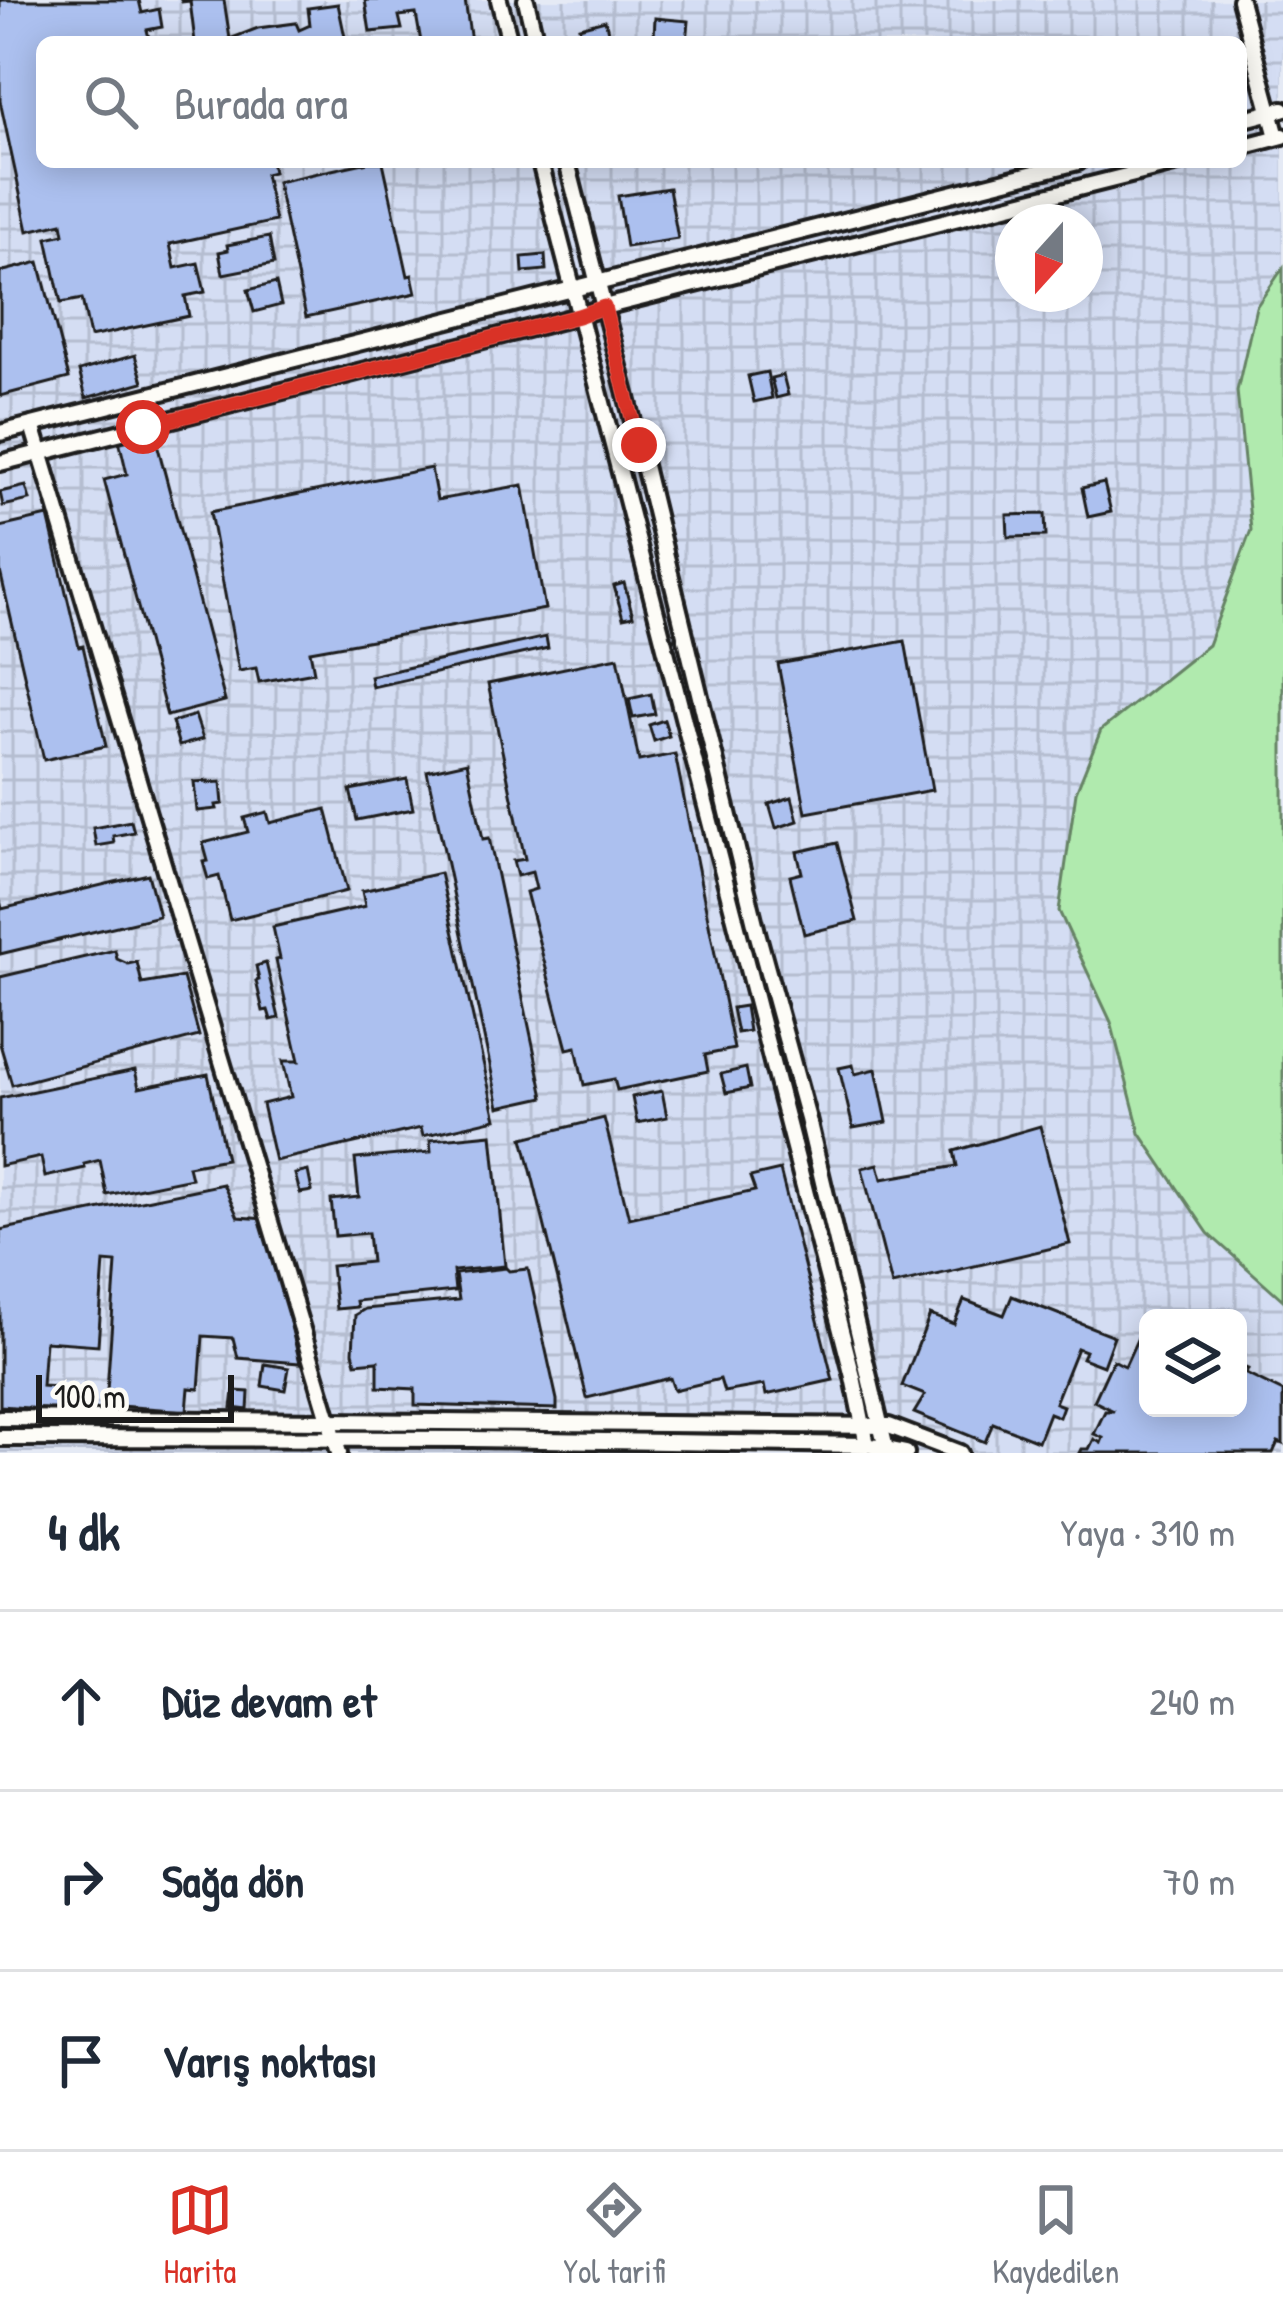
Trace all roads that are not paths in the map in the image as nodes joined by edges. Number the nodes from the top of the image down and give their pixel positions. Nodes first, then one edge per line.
1 (499, 0) edge
2 (526, 0) edge
3 (1240, 0) edge
4 (508, 36) edge
5 (535, 36) edge
6 (1276, 111) edge
7 (1280, 136) edge
8 (1247, 145) edge
9 (541, 168) edge
10 (569, 168) edge
11 (1054, 168) edge
12 (1158, 168) edge
13 (598, 284) junction
14 (572, 291) junction
15 (604, 307) junction
16 (578, 316) junction
17 (32, 425) junction
18 (0, 433) edge
19 (40, 453) junction
20 (0, 464) edge
21 (0, 1418) edge
22 (329, 1422) junction
23 (879, 1426) junction
24 (861, 1427) junction
25 (0, 1438) edge
26 (867, 1445) junction
27 (338, 1446) edge
28 (886, 1449) junction
29 (906, 1453) edge
30 (960, 1453) edge

1 - 4 street
2 - 5 street
3 - 6 street
6 - 7 street
7 - 8 street
9 - 14 street
10 - 13 street
11 - 13 street
12 - 15 street
13 - 14 street
13 - 15 street
14 - 16 street
14 - 17 street
15 - 16 street
15 - 23 street
16 - 19 street
16 - 24 street
17 - 18 street
17 - 19 street
19 - 20 street
19 - 22 street
21 - 22 street
22 - 24 street
22 - 27 street
23 - 24 street
23 - 28 street
23 - 30 street
24 - 26 street
25 - 27 street
26 - 27 street
26 - 28 street
28 - 29 street

